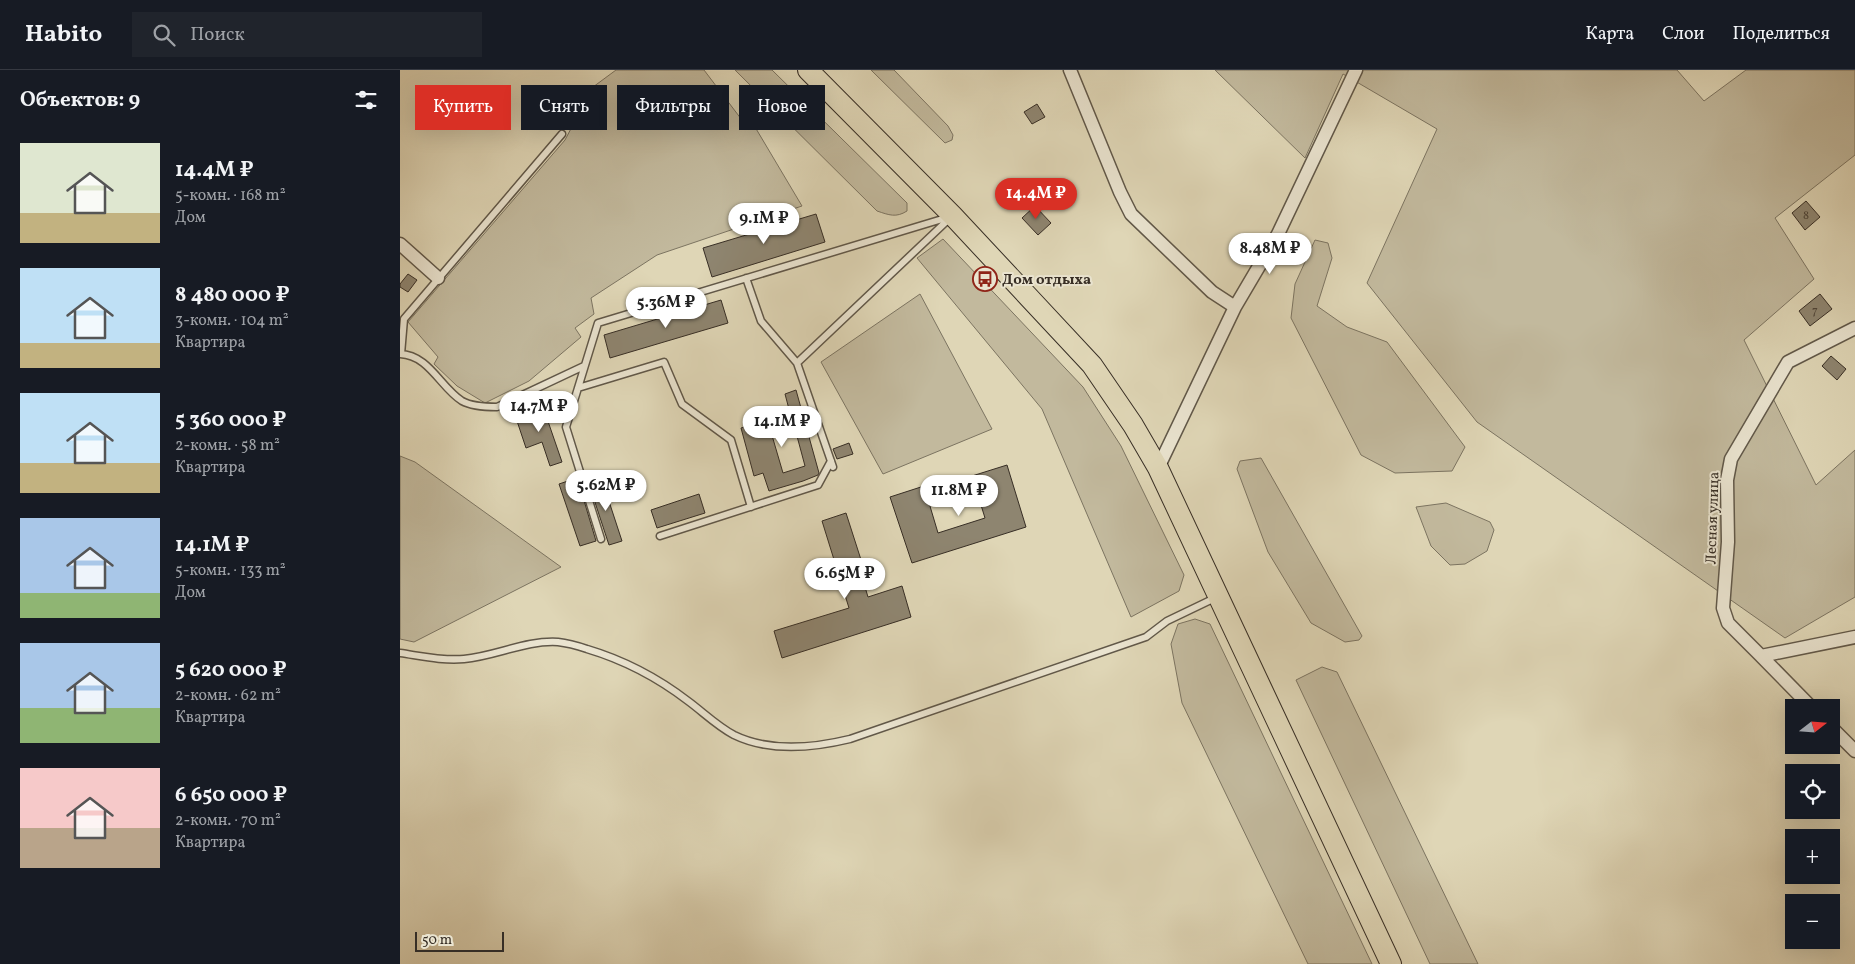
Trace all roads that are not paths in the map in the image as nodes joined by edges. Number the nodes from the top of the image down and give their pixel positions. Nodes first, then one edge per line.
1 (808, 70) edge
2 (1070, 70) edge
3 (1356, 70) edge
4 (562, 134) dead end
5 (953, 216) junction
6 (400, 244) edge
7 (438, 278) junction
8 (746, 278) junction
9 (1235, 307) junction
10 (1855, 328) edge
11 (401, 354) edge
12 (797, 363) junction
13 (584, 366) junction
14 (578, 388) junction
15 (1158, 468) junction
16 (752, 507) junction
17 (660, 536) dead end
18 (601, 539) dead end
19 (1218, 596) junction
20 (1855, 637) edge
21 (400, 652) edge
22 (1761, 656) junction
23 (1803, 699) edge
24 (1840, 736) edge
25 (1855, 751) edge
26 (1391, 964) edge

1 - 5 main road
2 - 9 street
3 - 9 street
4 - 7 lane
5 - 8 lane
5 - 12 lane
5 - 15 main road
6 - 7 street
7 - 11 lane
8 - 12 lane
8 - 13 lane
9 - 15 street
10 - 22 street, Лесная улица
11 - 13 lane
12 - 16 lane
13 - 14 lane
14 - 16 lane
14 - 18 lane
15 - 19 main road
16 - 17 lane
19 - 21 lane
19 - 26 main road
20 - 22 street
22 - 23 street, Лесная улица
24 - 25 street

